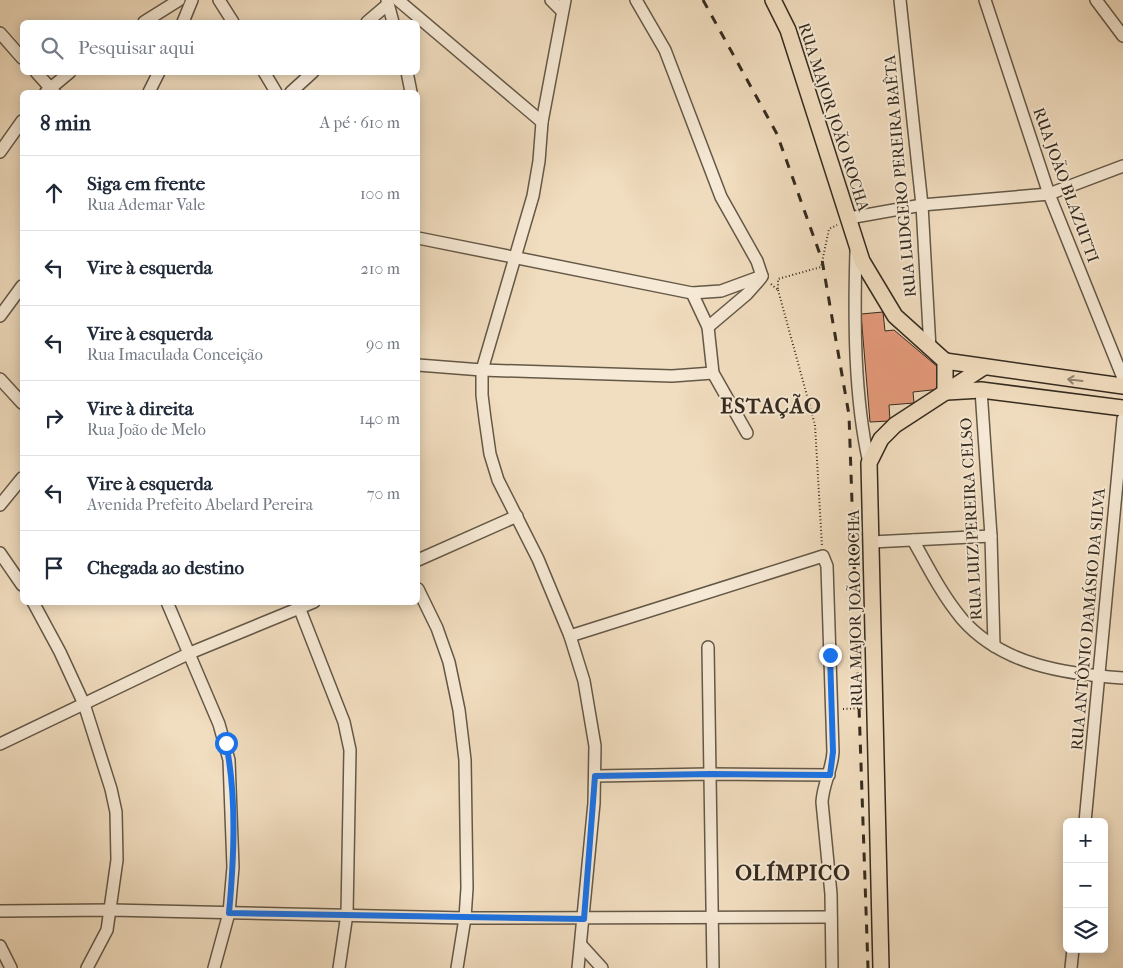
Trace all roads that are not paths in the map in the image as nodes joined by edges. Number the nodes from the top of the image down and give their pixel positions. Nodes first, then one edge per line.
1 (179, 0) edge
2 (192, 0) edge
3 (219, 0) edge
4 (398, 0) edge
5 (551, 0) edge
6 (636, 0) edge
7 (774, 0) edge
8 (900, 0) edge
9 (985, 0) edge
10 (1096, 0) edge
11 (387, 2) edge
12 (563, 5) edge
13 (147, 20) edge
14 (184, 20) edge
15 (232, 20) edge
16 (369, 20) edge
17 (392, 20) edge
18 (0, 32) edge
19 (1123, 36) edge
20 (20, 56) edge
21 (38, 75) edge
22 (67, 75) edge
23 (158, 75) edge
24 (266, 75) edge
25 (310, 75) edge
26 (408, 75) edge
27 (49, 90) edge
28 (51, 90) edge
29 (150, 90) edge
30 (275, 90) edge
31 (293, 90) edge
32 (411, 90) edge
33 (542, 122) junction
34 (20, 124) edge
35 (0, 152) edge
36 (1123, 166) edge
37 (1048, 194) junction
38 (922, 206) junction
39 (849, 218) junction
40 (420, 238) edge
41 (856, 248) junction
42 (514, 258) junction
43 (762, 276) junction
44 (20, 289) edge
45 (692, 293) junction
46 (0, 316) edge
47 (708, 327) junction
48 (930, 348) junction
49 (945, 361) junction
50 (420, 365) edge
51 (984, 367) junction
52 (482, 370) junction
53 (714, 373) junction
54 (1020, 373) junction
55 (968, 378) junction
56 (1123, 378) edge
57 (0, 379) edge
58 (1123, 386) edge
59 (981, 390) junction
60 (945, 392) junction
61 (1018, 394) junction
62 (20, 401) edge
63 (1123, 408) edge
64 (1123, 418) edge
65 (747, 433) dead end
66 (869, 463) junction
67 (20, 480) edge
68 (0, 505) edge
69 (517, 516) junction
70 (991, 536) junction
71 (913, 540) junction
72 (872, 542) junction
73 (0, 553) edge
74 (420, 559) edge
75 (20, 582) edge
76 (420, 593) edge
77 (35, 605) edge
78 (168, 605) edge
79 (298, 605) edge
80 (570, 636) junction
81 (708, 646) dead end
82 (994, 646) junction
83 (190, 653) junction
84 (1100, 676) junction
85 (1123, 678) edge
86 (84, 704) junction
87 (0, 744) edge
88 (710, 774) junction
89 (830, 775) junction
90 (595, 776) junction
91 (1085, 818) edge
92 (111, 910) junction
93 (0, 911) edge
94 (229, 913) junction
95 (347, 914) junction
96 (711, 917) junction
97 (465, 918) junction
98 (831, 918) junction
99 (584, 919) junction
100 (0, 946) edge
101 (582, 946) junction
102 (1073, 953) edge
103 (11, 968) edge
104 (87, 968) edge
105 (214, 968) edge
106 (339, 968) edge
107 (457, 968) edge
108 (578, 968) edge
109 (602, 968) edge
110 (712, 968) edge
111 (832, 968) edge
112 (881, 968) edge
113 (1071, 968) edge

1 - 13 street
2 - 14 street
3 - 15 street
4 - 33 street
5 - 12 street
6 - 43 street
7 - 39 main road, RUA MAJOR JOÃO ROCHA
8 - 38 street, RUA LUDGERO PEREIRA BAÊTA
9 - 37 street, RUA JOÃO BLAZUTTI
10 - 19 street
11 - 16 street
11 - 17 street
12 - 33 street
18 - 20 street
21 - 27 street
22 - 28 street
23 - 29 street
24 - 30 street
25 - 31 street
26 - 32 street
33 - 42 street
34 - 35 street
36 - 37 street
37 - 38 street
37 - 56 street, RUA JOÃO BLAZUTTI
38 - 39 street
38 - 48 street, RUA LUDGERO PEREIRA BAÊTA
39 - 41 main road, RUA MAJOR JOÃO ROCHA
40 - 42 street
41 - 48 main road, RUA MAJOR JOÃO ROCHA
41 - 66 street, RUA MAJOR JOÃO ROCHA
42 - 45 street
42 - 52 street
43 - 45 street
43 - 47 street
44 - 46 street
45 - 47 street
47 - 53 street
48 - 49 main road, RUA MAJOR JOÃO ROCHA
49 - 51 main road
49 - 55 main road, RUA MAJOR JOÃO ROCHA
49 - 60 main road
50 - 52 street
51 - 54 main road
51 - 55 main road
52 - 53 street
52 - 69 street
53 - 65 street
58 -> 54 main road
54 - 61 main road
55 - 59 main road, RUA MAJOR JOÃO ROCHA
55 - 60 main road
57 - 62 street
59 - 60 main road
59 - 61 main road
59 - 70 street, RUA LUIZ PEREIRA CELSO
60 - 66 main road
61 - 63 main road
64 - 84 street, RUA ANTÔNIO DAMÁSIO DA SILVA
66 - 72 main road, RUA MAJOR JOÃO ROCHA
67 - 68 street
69 - 74 street
69 - 80 street
70 - 71 street
70 - 82 street, RUA LUIZ PEREIRA CELSO
71 - 72 street
71 - 82 street
72 - 112 main road, RUA MAJOR JOÃO ROCHA
73 - 75 street
76 - 97 street
77 - 86 street
78 - 83 street
79 - 83 street
79 - 95 street
80 - 89 street
80 - 90 street
81 - 88 street
82 - 84 street
83 - 86 street
83 - 94 street
84 - 85 street
84 - 91 street, RUA ANTÔNIO DAMÁSIO DA SILVA
86 - 87 street
86 - 92 street
88 - 89 street
88 - 90 street
88 - 96 street
89 - 98 street
90 - 99 street
92 - 93 street
92 - 94 street
92 - 104 street
94 - 95 street
94 - 105 street
95 - 97 street
95 - 106 street
96 - 98 street
96 - 99 street
96 - 110 street
97 - 99 street
97 - 107 street
98 - 111 street
99 - 101 street
100 - 103 street
101 - 108 street
101 - 109 street
102 - 113 street

